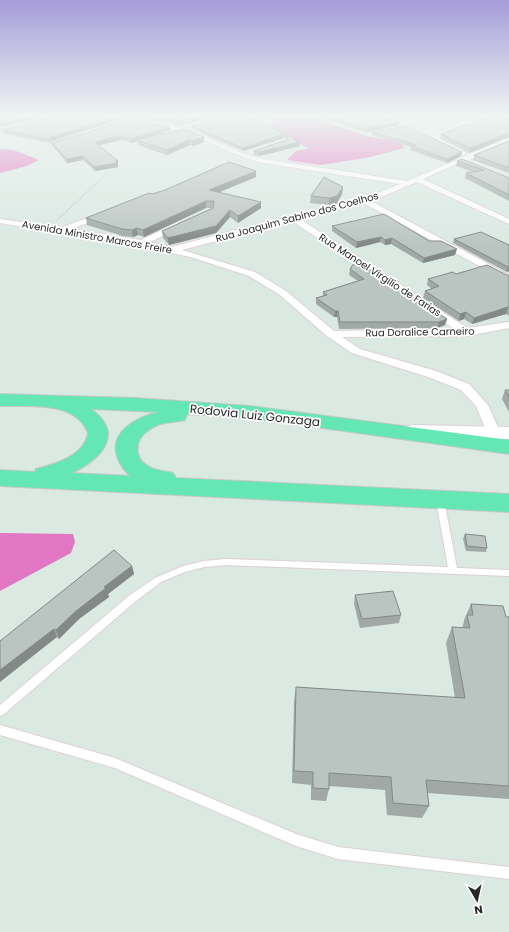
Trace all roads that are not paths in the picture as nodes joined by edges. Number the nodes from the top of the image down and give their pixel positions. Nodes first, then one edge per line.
1 (238, 158) edge
2 (255, 158) edge
3 (464, 158) edge
4 (465, 158) edge
5 (231, 162) edge
6 (475, 165) edge
7 (416, 179) junction
8 (407, 183) junction
9 (364, 200) junction
10 (110, 211) edge
11 (293, 218) junction
12 (189, 220) edge
13 (0, 221) edge
14 (509, 222) edge
15 (62, 230) junction
16 (142, 243) junction
17 (171, 250) junction
18 (509, 279) edge
19 (509, 325) edge
20 (467, 333) junction
21 (331, 334) junction
22 (0, 400) edge
23 (61, 401) junction
24 (251, 412) junction
25 (390, 431) junction
26 (501, 432) edge
27 (509, 447) edge
28 (0, 478) edge
29 (25, 479) junction
30 (208, 489) junction
31 (440, 500) junction
32 (509, 504) edge
33 (454, 570) junction
34 (509, 573) edge
35 (0, 711) edge
36 (0, 730) edge
37 (509, 873) edge

1 - 5 street
2 - 8 street
3 - 7 street, Rua Joaquim Sabino dos Coelhos
4 - 6 main road
7 - 8 street, Rua Joaquim Sabino dos Coelhos
7 - 14 street
8 - 9 street, Rua Joaquim Sabino dos Coelhos
9 - 11 street, Rua Joaquim Sabino dos Coelhos
9 - 18 street
10 - 15 street
11 - 17 street, Rua Joaquim Sabino dos Coelhos
11 - 20 street, Rua Manoel Virgilio de Farias
12 - 16 street
13 - 15 street, Avenida Ministro Marcos Freire
15 - 16 street, Avenida Ministro Marcos Freire
16 - 17 street, Avenida Ministro Marcos Freire
17 - 21 street, Avenida Ministro Marcos Freire
19 - 20 street, Rua Doralice Carneiro
20 - 21 street, Rua Doralice Carneiro
21 - 26 street, Avenida Ministro Marcos Freire
22 - 23 highway, Rodovia Luiz Gonzaga
23 - 24 highway, Rodovia Luiz Gonzaga
23 - 29 highway
24 - 25 highway, Rodovia Luiz Gonzaga
24 - 30 highway
25 - 26 main road
25 - 27 highway, Rodovia Luiz Gonzaga
28 - 29 highway
29 - 30 highway
30 - 31 highway
31 - 32 highway
31 - 33 lane
33 - 34 lane
33 - 35 lane
36 - 37 lane

